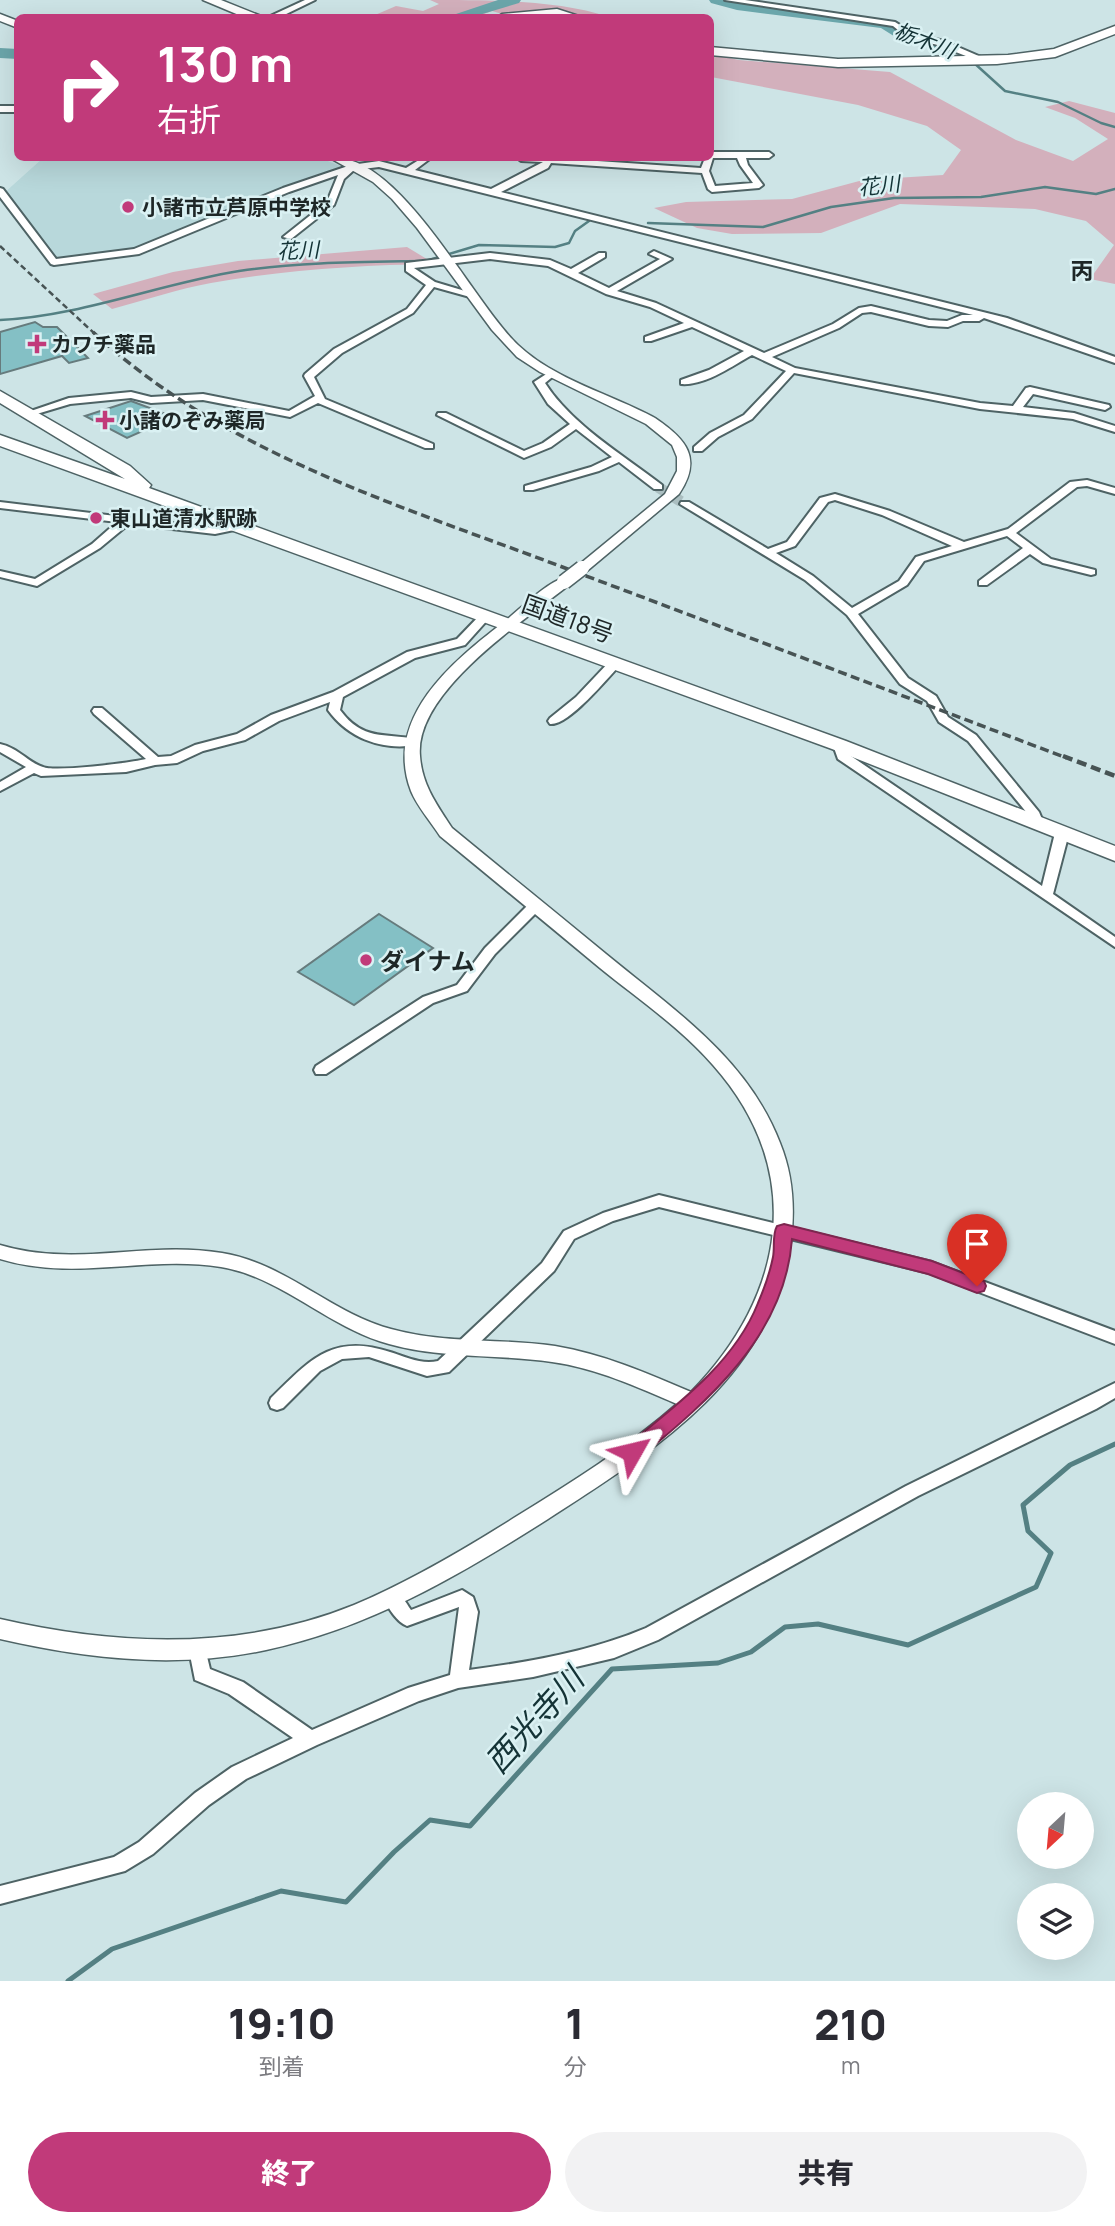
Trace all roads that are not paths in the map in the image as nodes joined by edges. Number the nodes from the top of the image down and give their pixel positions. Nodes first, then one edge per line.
1 (209, 0) edge
2 (311, 0) edge
3 (729, 0) edge
4 (249, 14) edge
5 (279, 14) edge
6 (1115, 30) edge
7 (714, 52) edge
8 (984, 60) junction
9 (714, 153) edge
10 (769, 155) dead end
11 (741, 156) junction
12 (341, 161) edge
13 (366, 161) edge
14 (423, 161) edge
15 (548, 161) edge
16 (630, 161) edge
17 (708, 161) edge
18 (656, 162) edge
19 (354, 167) junction
20 (408, 171) junction
21 (705, 171) junction
22 (0, 191) edge
23 (493, 192) junction
24 (288, 237) dead end
25 (654, 254) dead end
26 (602, 255) dead end
27 (445, 261) junction
28 (573, 272) junction
29 (432, 284) junction
30 (609, 292) junction
31 (470, 294) junction
32 (1004, 320) junction
33 (691, 324) junction
34 (648, 340) dead end
35 (753, 350) junction
36 (764, 357) junction
37 (1115, 360) edge
38 (792, 370) junction
39 (551, 374) junction
40 (685, 382) dead end
41 (0, 396) edge
42 (317, 400) junction
43 (1105, 407) dead end
44 (1016, 410) junction
45 (30, 413) junction
46 (442, 415) dead end
47 (576, 424) junction
48 (1115, 429) edge
49 (0, 440) edge
50 (429, 446) dead end
51 (698, 449) dead end
52 (619, 458) junction
53 (117, 466) junction
54 (95, 475) junction
55 (658, 487) tunnel mouth
56 (528, 488) dead end
57 (1115, 491) edge
58 (151, 495) junction
59 (685, 504) tunnel mouth
60 (0, 505) edge
61 (128, 519) junction
62 (235, 527) junction
63 (1008, 532) junction
64 (963, 546) junction
65 (1030, 548) junction
66 (769, 552) junction
67 (1091, 572) dead end
68 (0, 574) edge
69 (984, 583) dead end
70 (851, 613) junction
71 (485, 616) junction
72 (511, 625) junction
73 (615, 663) junction
74 (337, 695) junction
75 (98, 710) dead end
76 (554, 721) dead end
77 (412, 741) junction
78 (839, 745) junction
79 (0, 748) edge
80 (155, 761) junction
81 (34, 768) junction
82 (0, 787) edge
83 (1038, 824) junction
84 (1062, 833) junction
85 (1115, 854) edge
86 (1046, 895) junction
87 (535, 906) junction
88 (1115, 943) edge
89 (321, 1070) dead end
90 (784, 1230) junction
91 (0, 1252) edge
92 (1115, 1338) edge
93 (461, 1347) junction
94 (1115, 1390) edge
95 (277, 1402) dead end
96 (694, 1402) junction
97 (393, 1599) junction
98 (0, 1629) edge
99 (198, 1650) junction
100 (458, 1680) junction
101 (310, 1738) junction
102 (0, 1895) edge

1 - 4 main road
2 - 5 street
3 - 8 street
6 - 8 main road
7 - 8 main road
9 - 11 street
10 - 11 street
11 - 21 street
12 - 19 street
13 - 19 street
13 - 20 street
14 - 20 street
15 - 23 street
16 - 18 street
17 - 21 street
18 - 21 street
19 - 22 street
19 - 24 street
19 - 27 street
20 - 23 street
23 - 32 street
25 - 30 street
26 - 28 street
27 - 28 street
27 - 29 street
27 - 31 street
28 - 30 street
29 - 31 street
29 - 42 street
30 - 33 street
31 - 39 street
32 - 36 street
32 - 37 street
33 - 34 street
33 - 35 street
35 - 36 street
35 - 40 street
36 - 38 street
38 - 44 street
38 - 51 street
39 - 47 street
39 - 72 street, bridge
41 - 45 main road
42 - 45 street
42 - 50 street
43 - 44 street
44 - 48 street
45 - 53 main road
46 - 47 street
47 - 52 street
49 - 54 main road, 国道18号
52 - 55 street
52 - 56 street
53 - 54 main road
53 - 58 main road
54 - 58 main road, 国道18号
57 - 63 street
58 - 62 main road, 国道18号
59 - 66 street
60 - 61 street
61 - 62 street
61 - 68 street
62 - 71 main road, 国道18号
63 - 64 street
63 - 65 street
64 - 66 street
64 - 70 street
65 - 67 street
65 - 69 street
66 - 70 street
70 - 83 street
71 - 72 main road, 国道18号
71 - 74 street
72 - 73 main road, 国道18号
72 - 77 street
73 - 76 street
73 - 78 main road, 国道18号
74 - 77 street
74 - 80 street
75 - 80 street
77 - 87 street
78 - 83 main road, 国道18号
78 - 86 street
79 - 81 street
80 - 81 street
81 - 82 street
83 - 84 main road, 国道18号
84 - 85 main road, 国道18号
84 - 86 street
86 - 88 street
87 - 89 street
87 - 90 street
90 - 92 street
90 - 93 street
90 - 96 street
91 - 93 street
93 - 95 street
93 - 96 street
94 - 100 street
96 - 97 street
97 - 99 street
97 - 100 street
98 - 99 street
99 - 101 street
100 - 101 street
101 - 102 street

